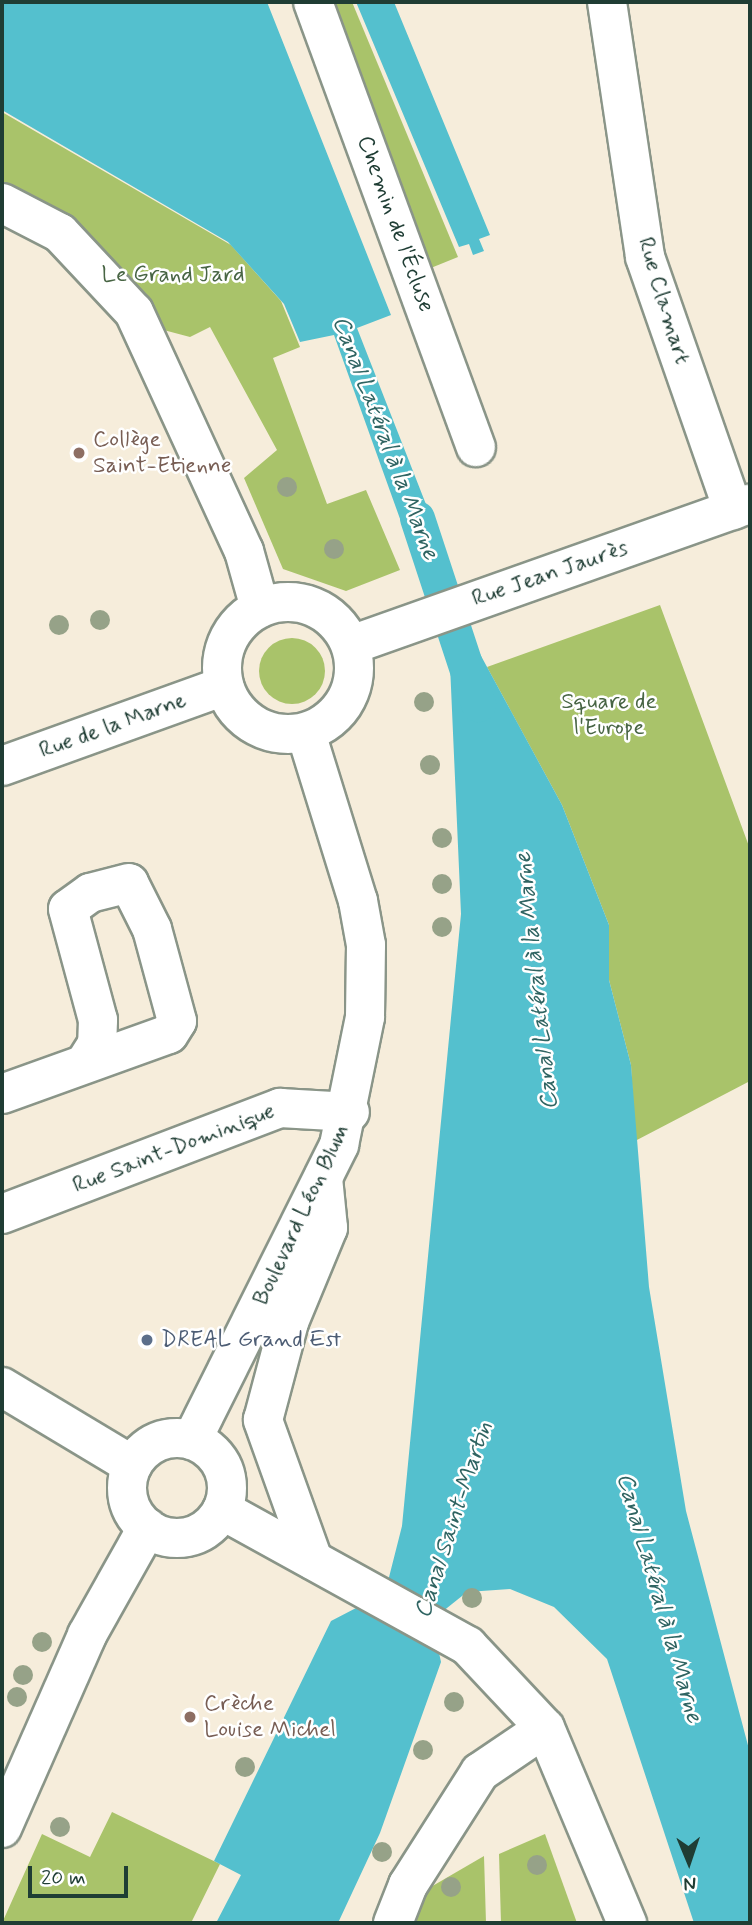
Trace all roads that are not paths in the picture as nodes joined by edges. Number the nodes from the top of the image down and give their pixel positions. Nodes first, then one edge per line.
1 (313, 2) edge
2 (607, 2) edge
3 (2, 203) edge
4 (476, 447) dead end
5 (741, 507) edge
6 (260, 608) junction
7 (367, 639) junction
8 (224, 686) junction
9 (306, 733) junction
10 (2, 766) edge
11 (85, 1063) dead end
12 (2, 1094) edge
13 (350, 1112) junction
14 (323, 1178) junction
15 (2, 1214) edge
16 (2, 1387) edge
17 (192, 1440) junction
18 (132, 1465) junction
19 (222, 1510) junction
20 (148, 1528) junction
21 (326, 1567) junction
22 (545, 1728) junction
23 (2, 1828) edge
24 (393, 1923) edge
25 (627, 1923) edge

1 - 4 street, Chemin de l'Écluse
2 - 5 street, Rue Clamart
3 - 6 street
5 - 7 street, Rue Jean Jaurès
6 - 7 street
6 - 8 street
7 - 9 street
8 - 9 street
8 - 10 street, Rue de la Marne
9 - 13 street, Boulevard Léon Blum
11 - 12 street
13 - 14 street, Boulevard Léon Blum
13 - 15 street, Rue Saint-Dominique
14 - 17 street, Boulevard Léon Blum
14 - 21 street
16 - 18 street
17 - 18 street
17 - 19 street
18 - 20 street
19 - 20 street
19 - 21 street
20 - 23 street
21 - 22 street
22 - 24 street
22 - 25 street

